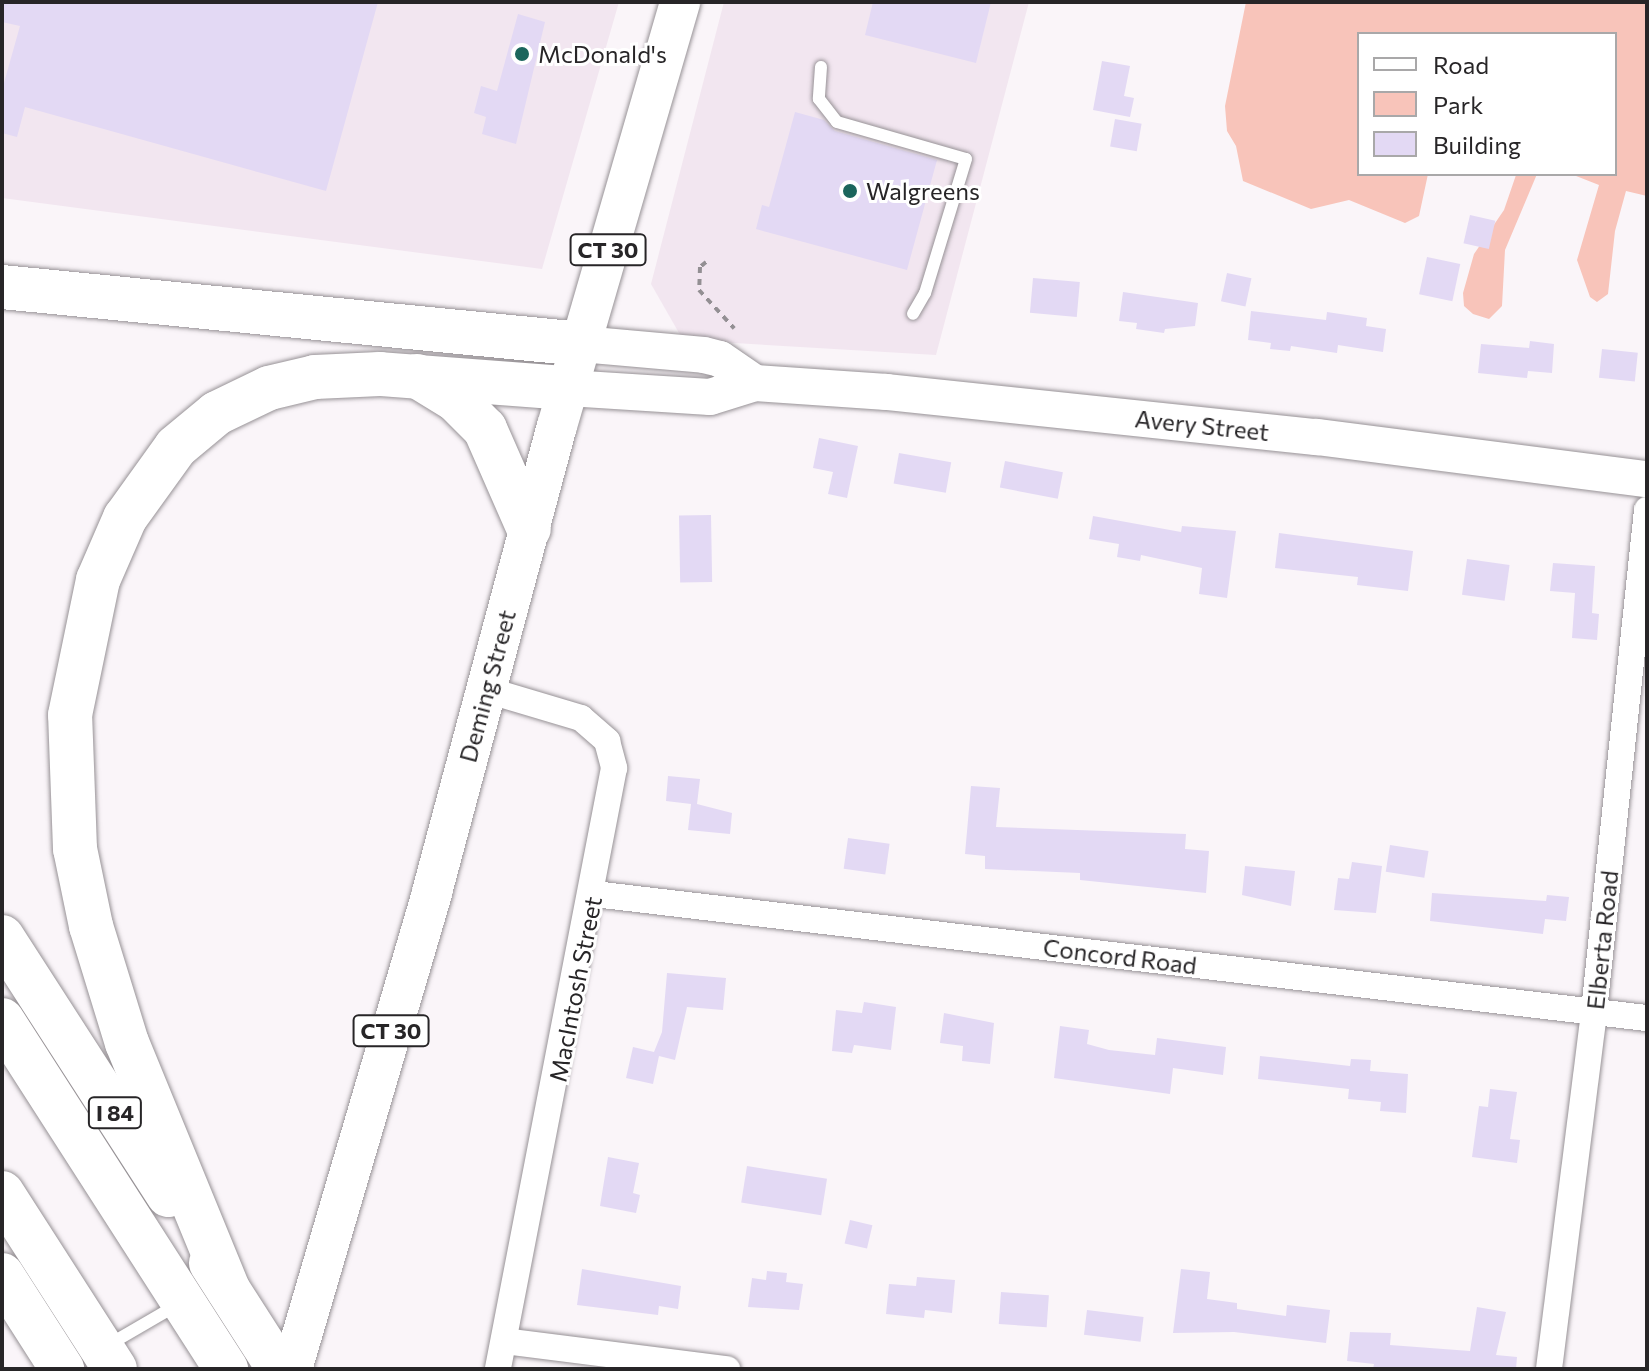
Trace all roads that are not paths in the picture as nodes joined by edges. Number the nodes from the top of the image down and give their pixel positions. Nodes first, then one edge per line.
1 (680, 2) edge
2 (821, 67) dead end
3 (2, 287) edge
4 (913, 314) dead end
5 (581, 344) junction
6 (415, 375) junction
7 (755, 383) junction
8 (568, 388) junction
9 (1647, 479) edge
10 (1647, 510) edge
11 (529, 529) junction
12 (487, 690) junction
13 (594, 894) junction
14 (2, 937) edge
15 (1594, 1011) junction
16 (1647, 1018) edge
17 (2, 1020) edge
18 (2, 1193) edge
19 (2, 1275) edge
20 (228, 1289) junction
21 (183, 1302) junction
22 (504, 1341) junction
23 (108, 1359) edge
24 (498, 1368) edge
25 (62, 1369) edge
26 (226, 1369) edge
27 (279, 1369) edge
28 (292, 1369) edge
29 (727, 1369) edge
30 (1549, 1369) edge

1 - 5 main road, Deming Street / CT 30
2 - 4 lane
3 - 5 highway
5 - 7 main road, Avery Street
5 - 8 main road, Deming Street / CT 30
6 - 8 highway
6 - 11 highway
6 - 20 highway
7 - 8 main road, Avery Street
7 - 9 main road, Avery Street
8 - 11 main road, Deming Street / CT 30
10 - 15 street, Elberta Road
11 - 12 main road, Deming Street / CT 30
12 - 13 street, MacIntosh Street
12 - 28 main road, Deming Street / CT 30
13 - 15 street, Concord Road
13 - 22 street, MacIntosh Street
14 - 20 highway, I 84
15 - 16 street, Concord Road
15 - 30 street, Elberta Road
17 - 21 highway
18 - 23 highway
19 - 25 highway
20 - 27 highway, I 84
21 - 23 lane
21 - 26 highway
22 - 24 street, MacIntosh Street
22 - 29 street

